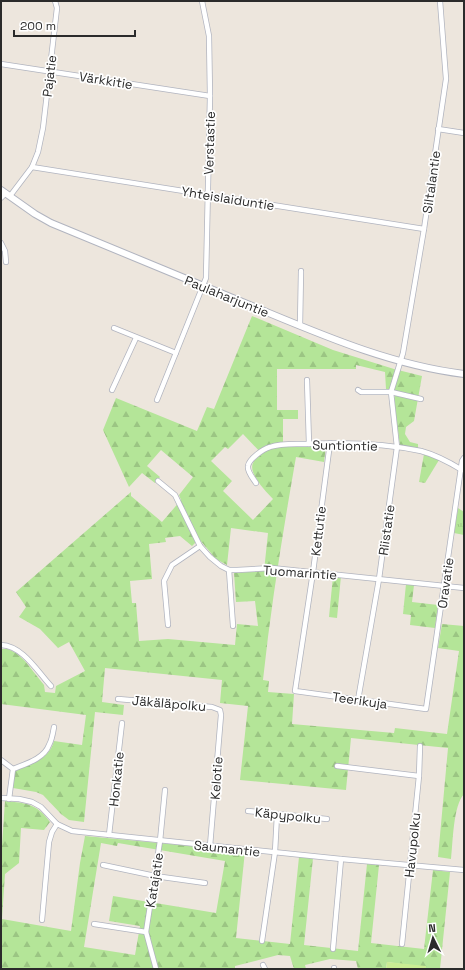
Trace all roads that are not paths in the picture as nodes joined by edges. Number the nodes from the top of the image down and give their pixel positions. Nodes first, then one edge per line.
1 (55, 1) edge
2 (202, 1) edge
3 (440, 1) edge
4 (1, 64) edge
5 (50, 71) junction
6 (210, 96) junction
7 (438, 129) junction
8 (464, 133) edge
9 (32, 167) junction
10 (4, 194) edge
11 (207, 195) junction
12 (424, 229) junction
13 (1, 243) edge
14 (6, 262) dead end
15 (301, 272) dead end
16 (204, 286) junction
17 (300, 326) junction
18 (114, 328) dead end
19 (136, 338) junction
20 (176, 354) junction
21 (400, 361) junction
22 (464, 374) edge
23 (307, 380) dead end
24 (112, 390) dead end
25 (358, 390) dead end
26 (391, 392) junction
27 (421, 399) dead end
28 (157, 400) dead end
29 (330, 443) junction
30 (309, 444) junction
31 (397, 447) junction
32 (464, 458) edge
33 (463, 470) edge
34 (158, 481) dead end
35 (256, 483) dead end
36 (200, 546) junction
37 (229, 570) junction
38 (313, 572) junction
39 (379, 579) junction
40 (444, 586) junction
41 (464, 588) edge
42 (168, 625) dead end
43 (233, 626) dead end
44 (1, 645) edge
45 (51, 686) dead end
46 (295, 691) joint
47 (118, 699) dead end
48 (358, 700) junction
49 (426, 709) joint
50 (220, 710) joint
51 (122, 724) dead end
52 (54, 727) dead end
53 (420, 746) dead end
54 (1, 760) edge
55 (337, 766) dead end
56 (13, 769) junction
57 (419, 776) junction
58 (165, 790) dead end
59 (1, 798) edge
60 (9, 798) junction
61 (248, 811) dead end
62 (277, 814) junction
63 (327, 819) dead end
64 (57, 824) junction
65 (109, 835) junction
66 (160, 841) junction
67 (210, 846) junction
68 (275, 852) junction
69 (341, 859) junction
70 (103, 865) dead end
71 (410, 866) junction
72 (464, 870) edge
73 (155, 876) junction
74 (205, 883) dead end
75 (42, 920) dead end
76 (94, 924) dead end
77 (146, 932) junction
78 (262, 941) dead end
79 (402, 944) dead end
80 (332, 949) dead end
81 (156, 969) edge

1 - 5 street, Pajatie
2 - 6 street, Verstastie
3 - 7 street, Siltalantie
4 - 5 street, Värkkitie
5 - 6 street, Värkkitie
5 - 9 street, Pajatie
6 - 11 street, Verstastie
7 - 8 street
7 - 12 street, Siltalantie
9 - 10 street, Pajatie
9 - 11 street, Yhteislaiduntie
10 - 16 main road, Paulaharjuntie
11 - 12 street, Yhteislaiduntie
11 - 16 street, Verstastie
12 - 21 street, Siltalantie
13 - 14 street
15 - 17 street
16 - 17 main road, Paulaharjuntie
16 - 20 street, Verstastie
17 - 21 main road, Paulaharjuntie
18 - 19 street
19 - 20 street
19 - 24 street
20 - 28 street, Verstastie
21 - 22 main road, Paulaharjuntie
21 - 26 street, Riistatie
23 - 30 street
25 - 26 street
26 - 27 street
26 - 31 street, Riistatie
29 - 30 street, Suntiontie
29 - 31 street, Suntiontie
29 - 38 street, Kettutie
30 - 35 street, Suntiontie
31 - 33 street, Suntiontie
31 - 39 street, Riistatie
32 - 33 street, Oravatie
33 - 40 street, Oravatie
34 - 36 street
36 - 37 street
36 - 42 street
37 - 38 street, Tuomarintie
37 - 43 street
38 - 39 street, Tuomarintie
38 - 46 street, Kettutie
39 - 40 street, Tuomarintie
39 - 48 street, Riistatie
40 - 41 street, Tuomarintie
40 - 49 street, Oravatie
44 - 45 street
46 - 48 street, Teerikuja
47 - 50 street, Jäkäläpolku
48 - 49 street, Teerikuja
50 - 67 street, Kelotie
51 - 65 street, Honkatie
52 - 56 street
53 - 57 street, Havupolku
54 - 56 street
55 - 57 street
56 - 60 street
57 - 71 street, Havupolku
58 - 66 street, Katajatie
59 - 60 street, Saumantie
60 - 64 street, Saumantie
61 - 62 street, Käpypolku
62 - 63 street, Käpypolku
62 - 68 street
64 - 65 street, Saumantie
64 - 75 street
65 - 66 street, Saumantie
66 - 67 street, Saumantie
66 - 73 street, Katajatie
67 - 68 street, Saumantie
68 - 69 street, Saumantie
68 - 78 street
69 - 71 street, Saumantie
69 - 80 street
70 - 73 street
71 - 72 street, Saumantie
71 - 79 street, Havupolku
73 - 74 street
73 - 77 street, Katajatie
76 - 77 street
77 - 81 street, Katajatie

